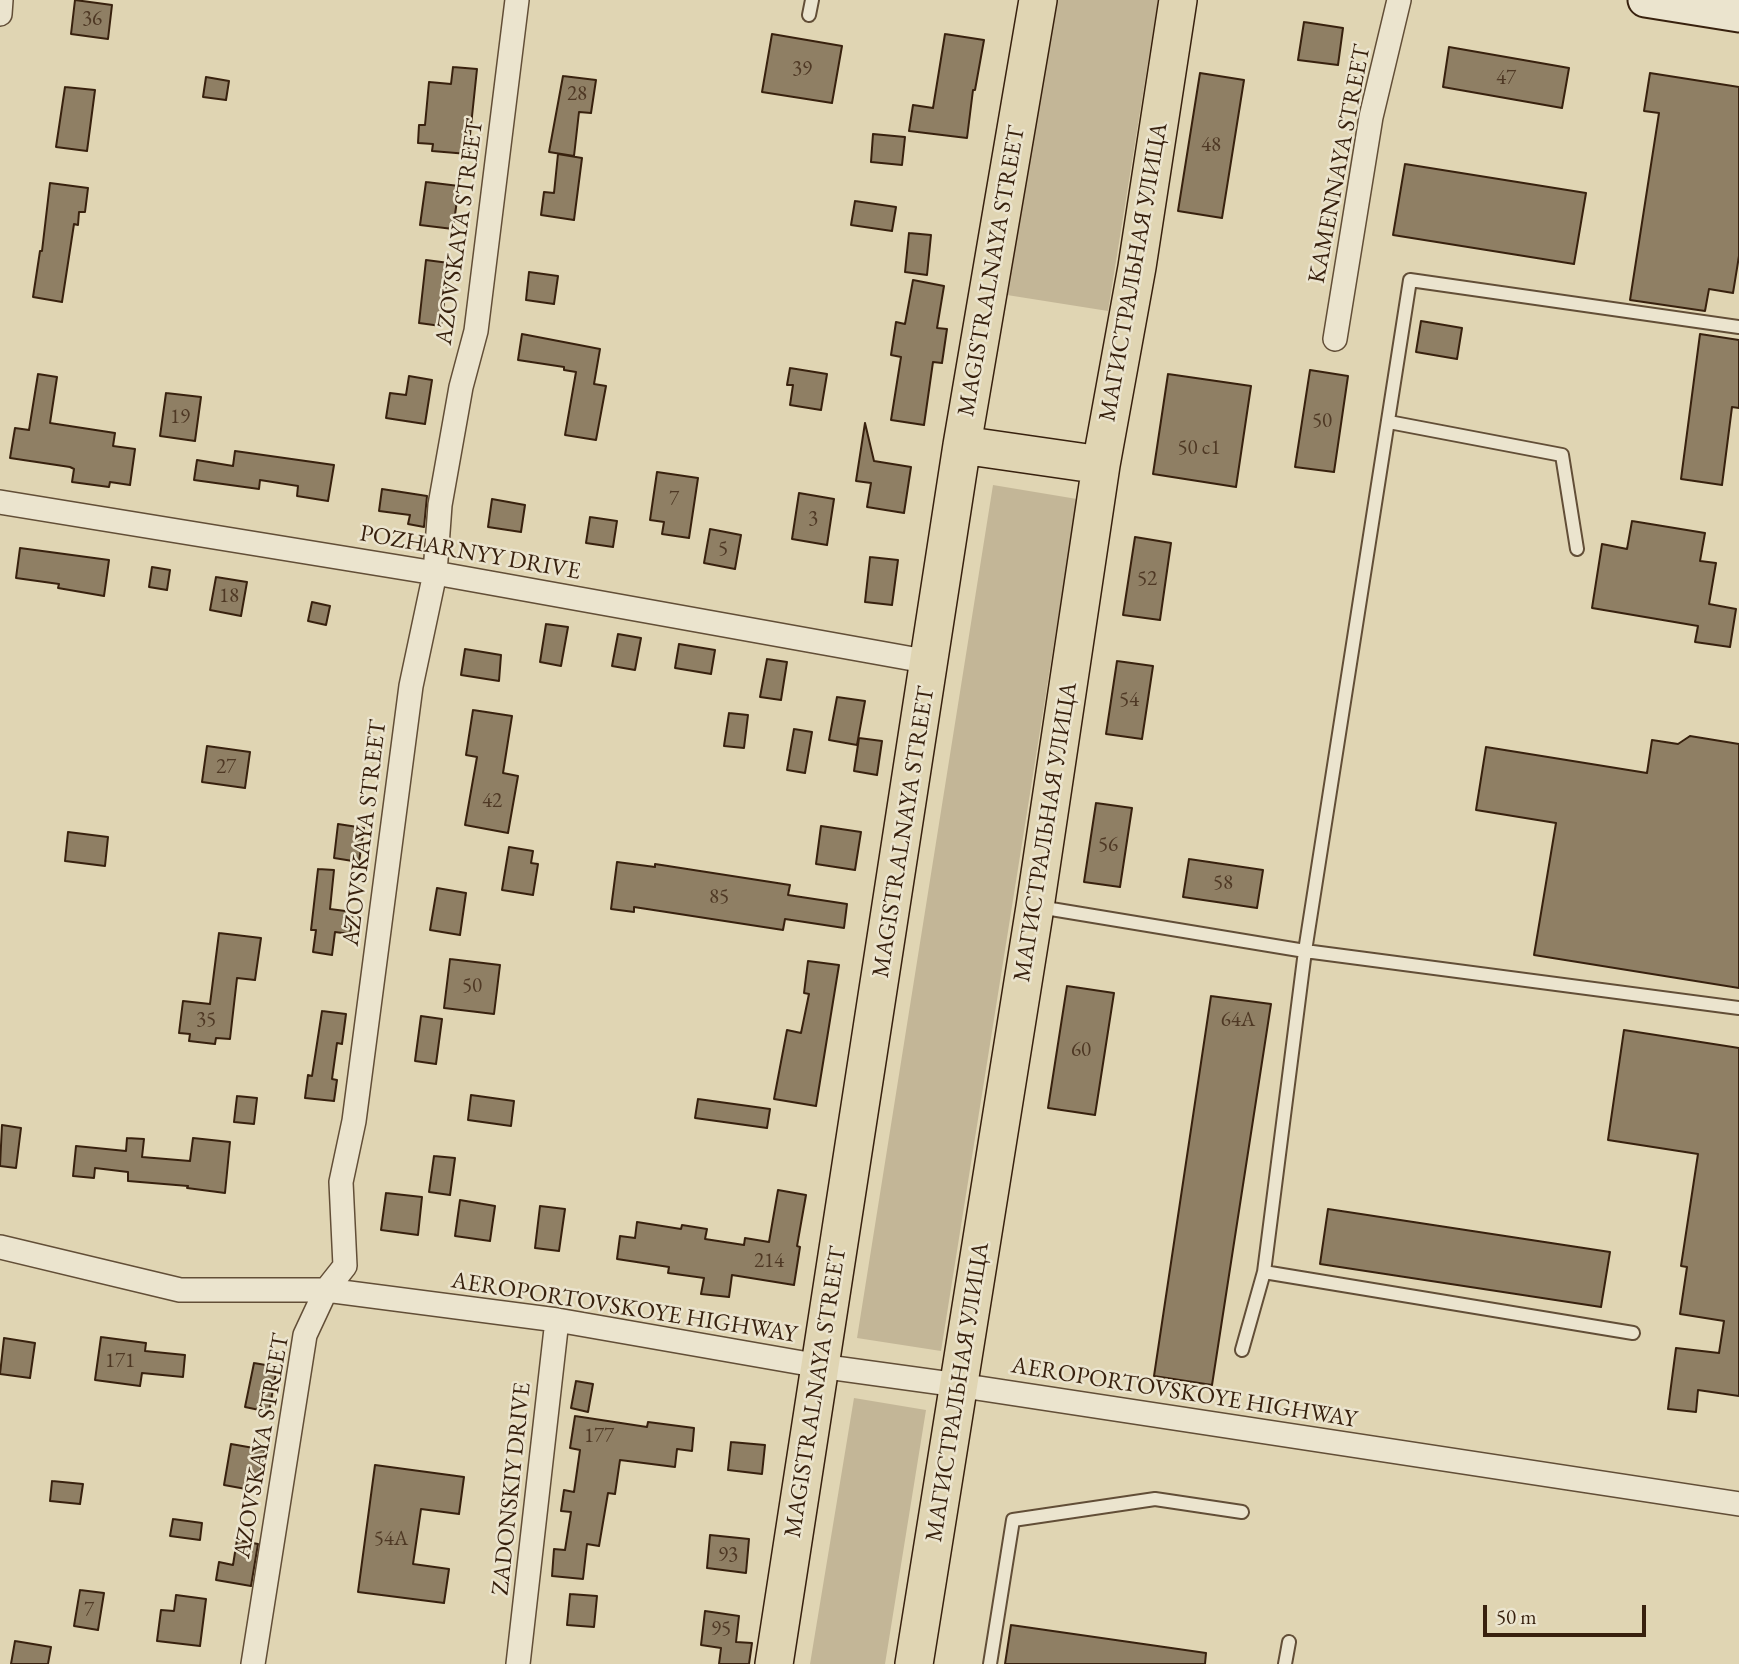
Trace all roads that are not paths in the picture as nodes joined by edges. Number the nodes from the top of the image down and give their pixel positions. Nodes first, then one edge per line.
1 (1, 0) edge
2 (517, 0) edge
3 (812, 0) edge
4 (1038, 0) edge
5 (1178, 0) edge
6 (1399, 0) edge
7 (1645, 0) edge
8 (0, 14) edge
9 (809, 15) dead end
10 (1739, 15) edge
11 (1739, 327) edge
12 (1335, 339) dead end
13 (1389, 422) junction
14 (962, 445) junction
15 (1101, 465) junction
16 (0, 502) edge
17 (1577, 549) dead end
18 (435, 573) junction
19 (930, 662) junction
20 (1035, 906) junction
21 (1305, 951) junction
22 (1739, 1008) edge
23 (0, 1247) edge
24 (1264, 1272) junction
25 (326, 1290) junction
26 (557, 1320) junction
27 (1633, 1333) dead end
28 (1242, 1350) dead end
29 (820, 1366) junction
30 (958, 1384) junction
31 (1739, 1504) edge
32 (1242, 1512) dead end
33 (1289, 1642) dead end
34 (253, 1664) edge
35 (518, 1664) edge
36 (774, 1664) edge
37 (914, 1664) edge
38 (990, 1664) edge
39 (1285, 1664) edge

1 - 8 street
2 - 18 street, AZOVSKAYA STREET
3 - 9 lane
4 - 14 main road, MAGISTRALNAYA STREET
5 - 15 main road, МАГИСТРАЛЬНАЯ УЛИЦА
6 - 12 street, KAMENNAYA STREET
7 - 10 street
11 - 13 lane
13 - 17 lane
13 - 21 lane
14 - 15 main road
14 - 19 main road, MAGISTRALNAYA STREET
15 - 20 main road, МАГИСТРАЛЬНАЯ УЛИЦА
16 - 18 street, POZHARNYY DRIVE
18 - 19 street, POZHARNYY DRIVE
18 - 25 street, AZOVSKAYA STREET
19 - 29 main road, MAGISTRALNAYA STREET
20 - 21 lane
20 - 30 main road, МАГИСТРАЛЬНАЯ УЛИЦА
21 - 22 lane
21 - 24 lane
23 - 25 street, AEROPORTOVSKOYE HIGHWAY
24 - 27 lane
24 - 28 lane
25 - 26 street, AEROPORTOVSKOYE HIGHWAY
25 - 34 street, AZOVSKAYA STREET
26 - 29 street, AEROPORTOVSKOYE HIGHWAY
26 - 35 street, ZADONSKIY DRIVE
29 - 30 street, AEROPORTOVSKOYE HIGHWAY
29 - 36 main road, MAGISTRALNAYA STREET
30 - 31 street, AEROPORTOVSKOYE HIGHWAY
30 - 37 main road, МАГИСТРАЛЬНАЯ УЛИЦА
32 - 38 lane
33 - 39 lane

